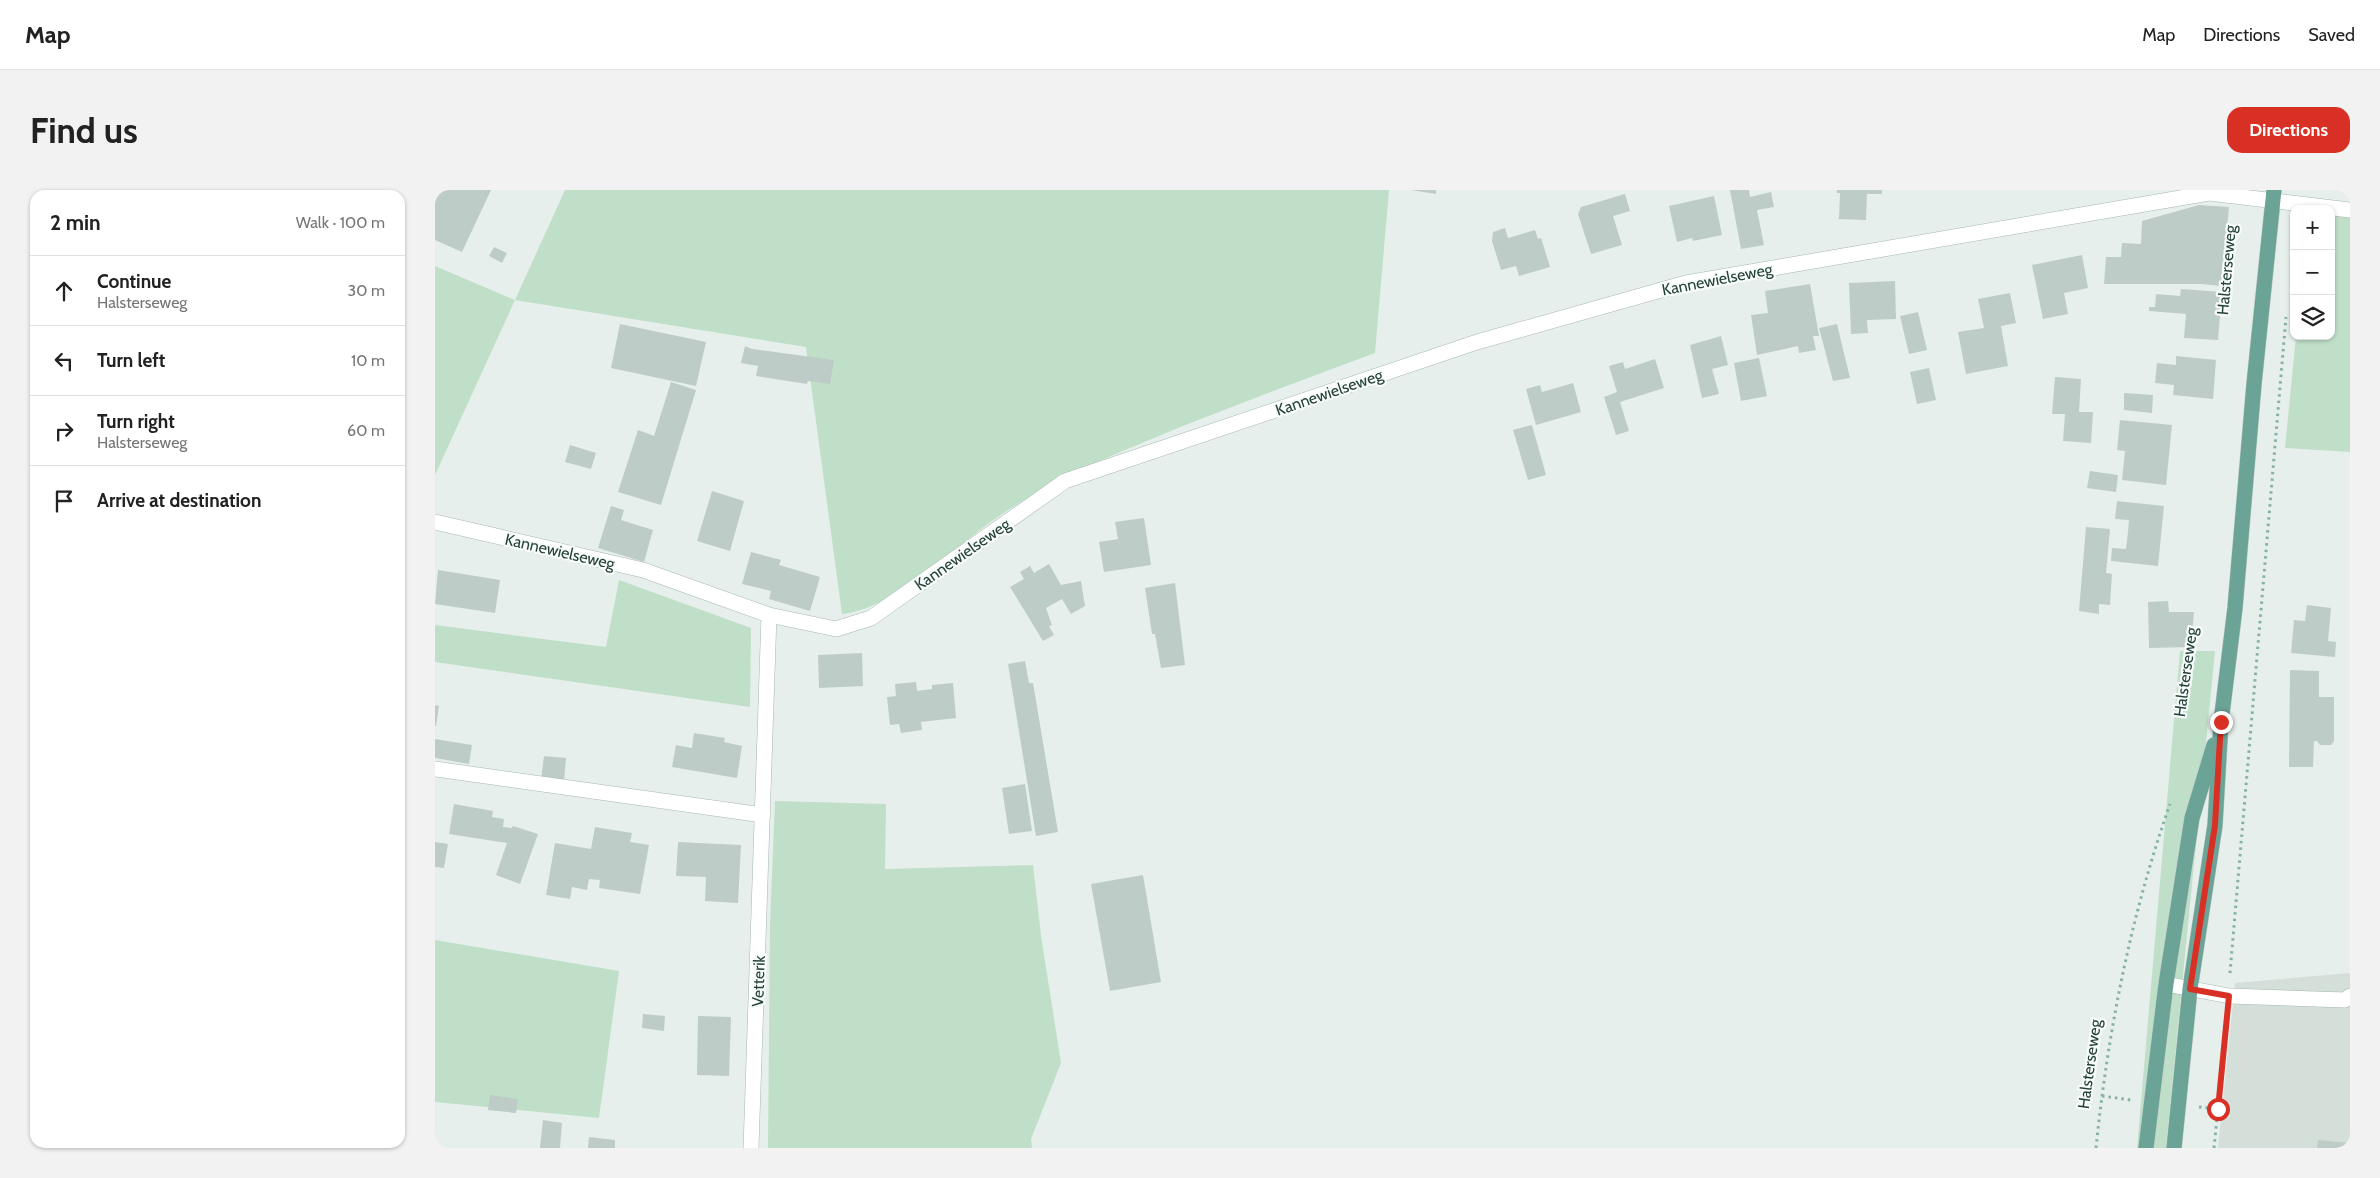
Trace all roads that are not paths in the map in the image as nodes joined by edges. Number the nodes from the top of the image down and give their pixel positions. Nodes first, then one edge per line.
1 (2273, 195) edge
2 (2350, 210) edge
3 (435, 522) edge
4 (769, 615) junction
5 (2221, 722) junction
6 (435, 769) edge
7 (763, 815) junction
8 (2166, 984) junction
9 (2190, 989) junction
10 (2350, 996) edge
11 (751, 1148) edge
12 (2146, 1148) edge
13 (2174, 1148) edge

1 - 2 street, Kannewielseweg
1 - 4 street, Kannewielseweg
1 - 5 main road
3 - 4 street, Kannewielseweg
4 - 7 street, Vetterik
5 - 8 main road
5 - 9 main road
6 - 7 street
7 - 11 street, Vetterik
8 - 9 street
8 - 12 main road
9 - 10 street
9 - 13 main road

